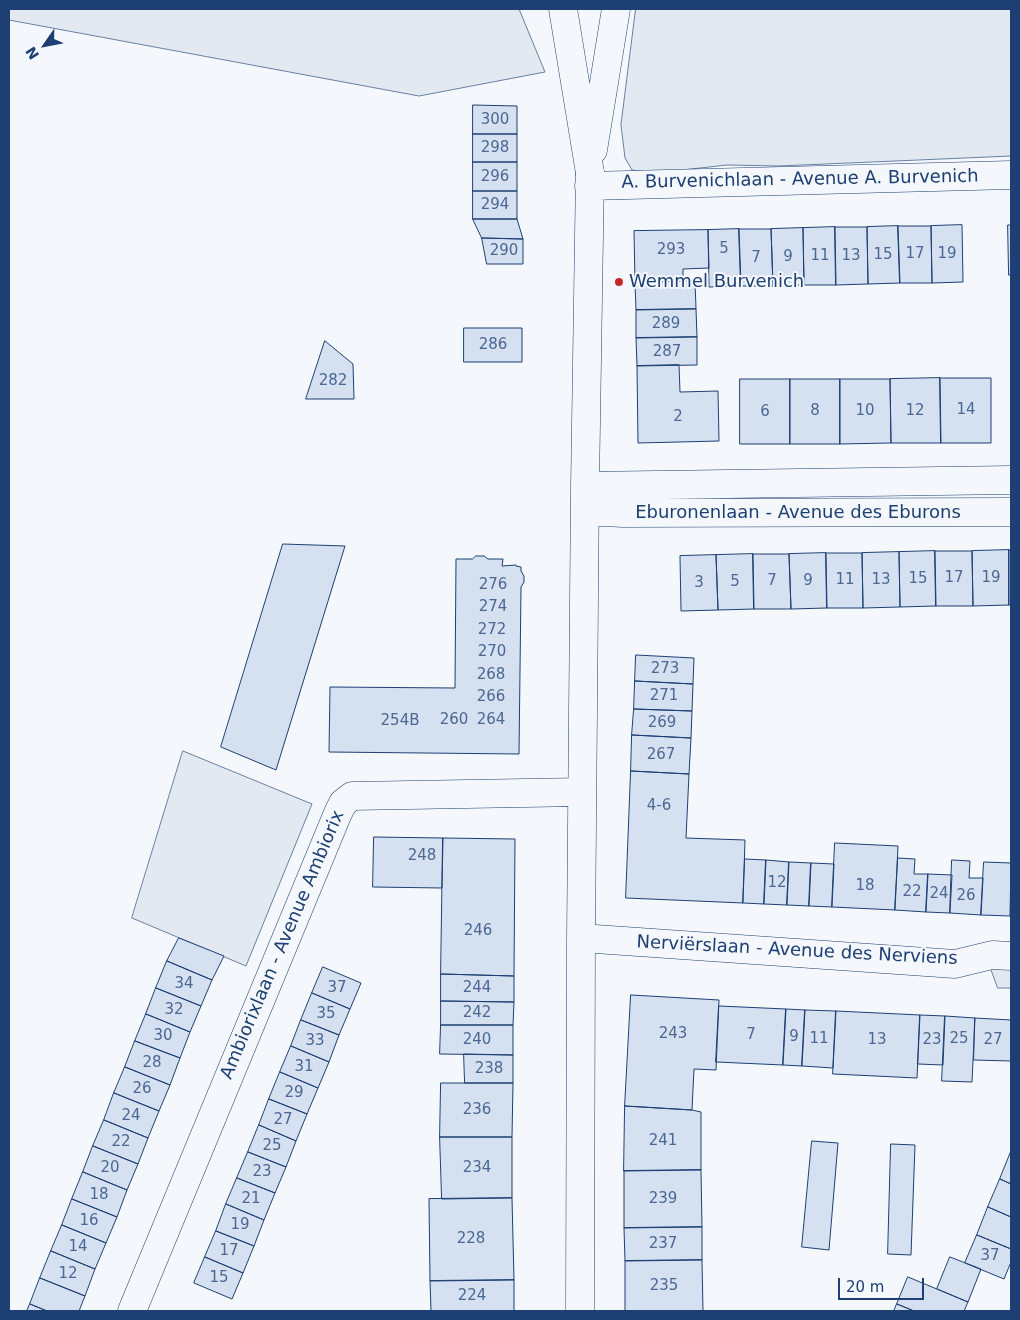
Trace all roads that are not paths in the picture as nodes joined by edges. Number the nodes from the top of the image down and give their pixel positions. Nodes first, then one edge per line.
1 (563, 9) edge
2 (616, 9) edge
3 (1011, 175) edge
4 (590, 179) junction
5 (1011, 480) edge
6 (585, 499) junction
7 (1011, 512) edge
8 (582, 792) junction
9 (581, 938) junction
10 (1011, 956) edge
11 (132, 1311) edge
12 (580, 1311) edge

1 - 4 street
2 - 4 street
3 - 4 street, A. Burvenichlaan - Avenue A. Burvenich
4 - 6 street
5 - 6 street, Eburonenlaan - Avenue des Eburons
6 - 7 street, Eburonenlaan - Avenue des Eburons
6 - 8 street
8 - 9 street
8 - 11 street, Ambiorixlaan - Avenue Ambiorix
9 - 10 street, Nerviërslaan - Avenue des Nerviens
9 - 12 street

